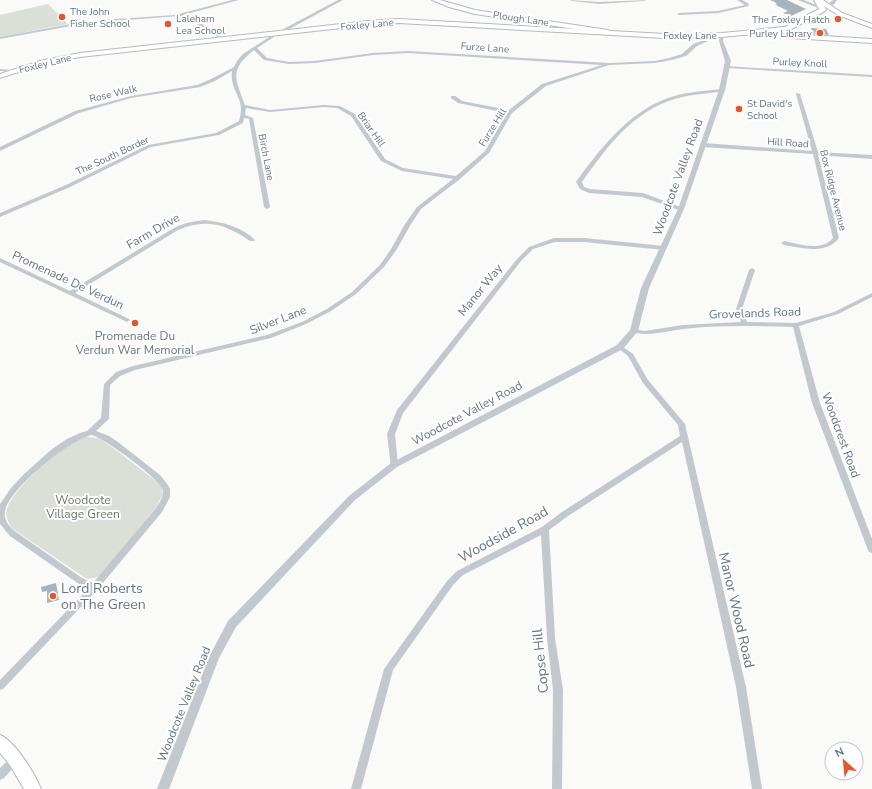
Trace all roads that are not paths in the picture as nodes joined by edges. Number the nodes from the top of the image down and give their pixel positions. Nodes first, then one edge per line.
1 (218, 0) edge
2 (236, 0) edge
3 (341, 0) edge
4 (435, 0) edge
5 (572, 0) edge
6 (644, 0) edge
7 (739, 0) edge
8 (800, 0) edge
9 (819, 1) edge
10 (223, 4) junction
11 (830, 4) edge
12 (818, 13) junction
13 (679, 14) dead end
14 (840, 14) junction
15 (180, 15) junction
16 (872, 26) edge
17 (787, 28) junction
18 (608, 32) junction
19 (278, 33) junction
20 (737, 34) junction
21 (705, 36) junction
22 (790, 36) junction
23 (0, 38) edge
24 (713, 38) junction
25 (721, 38) junction
26 (223, 40) junction
27 (872, 41) edge
28 (255, 48) junction
29 (609, 64) junction
30 (727, 66) junction
31 (234, 68) junction
32 (0, 70) edge
33 (12, 71) junction
34 (0, 76) edge
35 (872, 76) edge
36 (722, 90) junction
37 (798, 94) dead end
38 (453, 97) dead end
39 (244, 106) junction
40 (510, 112) junction
41 (243, 116) junction
42 (703, 145) junction
43 (0, 149) edge
44 (816, 153) junction
45 (872, 158) edge
46 (458, 178) junction
47 (267, 207) dead end
48 (681, 209) junction
49 (0, 214) edge
50 (252, 240) dead end
51 (784, 243) dead end
52 (664, 248) junction
53 (0, 260) edge
54 (752, 270) dead end
55 (70, 293) junction
56 (872, 295) edge
57 (128, 320) dead end
58 (745, 324) junction
59 (796, 325) junction
60 (634, 331) junction
61 (620, 347) junction
62 (90, 432) junction
63 (684, 438) junction
64 (394, 464) junction
65 (1, 506) edge
66 (545, 529) junction
67 (872, 550) edge
68 (94, 588) junction
69 (0, 686) edge
70 (0, 742) edge
71 (15, 760) junction
72 (0, 775) edge
73 (33, 789) edge
74 (164, 789) edge
75 (356, 789) edge
76 (556, 789) edge
77 (757, 789) edge

1 - 10 street
2 - 10 street
3 - 19 street
4 - 18 main road, Plough Lane
5 - 6 street
7 - 13 street
8 - 11 street
9 - 11 main road
10 - 15 street
11 - 12 main road
11 - 14 main road
12 - 14 main road
12 - 17 main road
14 - 16 main road
15 - 23 street
15 - 26 street
17 - 20 main road
17 - 22 main road
18 - 19 main road, Foxley Lane
18 - 21 main road, Foxley Lane
19 - 26 main road, Foxley Lane
19 - 28 street
20 - 22 main road
20 - 25 main road, Foxley Lane
21 - 24 street
21 - 25 main road, Foxley Lane
22 - 27 main road
24 - 25 street
24 - 29 street, Furze Lane
25 - 30 street, Woodcote Valley Road
26 - 33 main road, Foxley Lane
28 - 29 street, Furze Lane
28 - 31 street
29 - 40 street, Furze Hill
30 - 35 street, Purley Knoll
30 - 36 street, Woodcote Valley Road
31 - 39 street
31 - 43 street, Rose Walk
32 - 33 street
33 - 34 main road, Foxley Lane
36 - 42 street, Woodcote Valley Road
36 - 48 street
37 - 44 street, Box Ridge Avenue
38 - 40 street
39 - 41 street
39 - 46 street, Briar Hill
40 - 46 street, Furze Hill
41 - 47 street, Birch Lane
41 - 49 street, The South Border
42 - 44 street, Hill Road
42 - 48 street, Woodcote Valley Road
44 - 45 street, Hill Road
44 - 51 street, Box Ridge Avenue
46 - 62 street, Silver Lane
48 - 52 street, Woodcote Valley Road
50 - 55 street, Farm Drive
52 - 60 street, Woodcote Valley Road
52 - 64 street, Manor Way
53 - 55 street, Promenade De Verdun
54 - 58 street
55 - 57 street, Promenade De Verdun
56 - 59 street, Grovelands Road
58 - 59 street, Grovelands Road
58 - 60 street, Grovelands Road
59 - 67 street, Woodcrest Road
60 - 61 street, Woodcote Valley Road
61 - 63 street, Manor Wood Road
61 - 64 street, Woodcote Valley Road
62 - 65 street
62 - 68 street
63 - 66 street, Woodside Road
63 - 77 street, Manor Wood Road
64 - 74 street, Woodcote Valley Road
65 - 68 street
66 - 75 street, Woodside Road
66 - 76 street, Copse Hill
68 - 69 street
70 - 71 main road
71 - 72 street
71 - 73 main road

